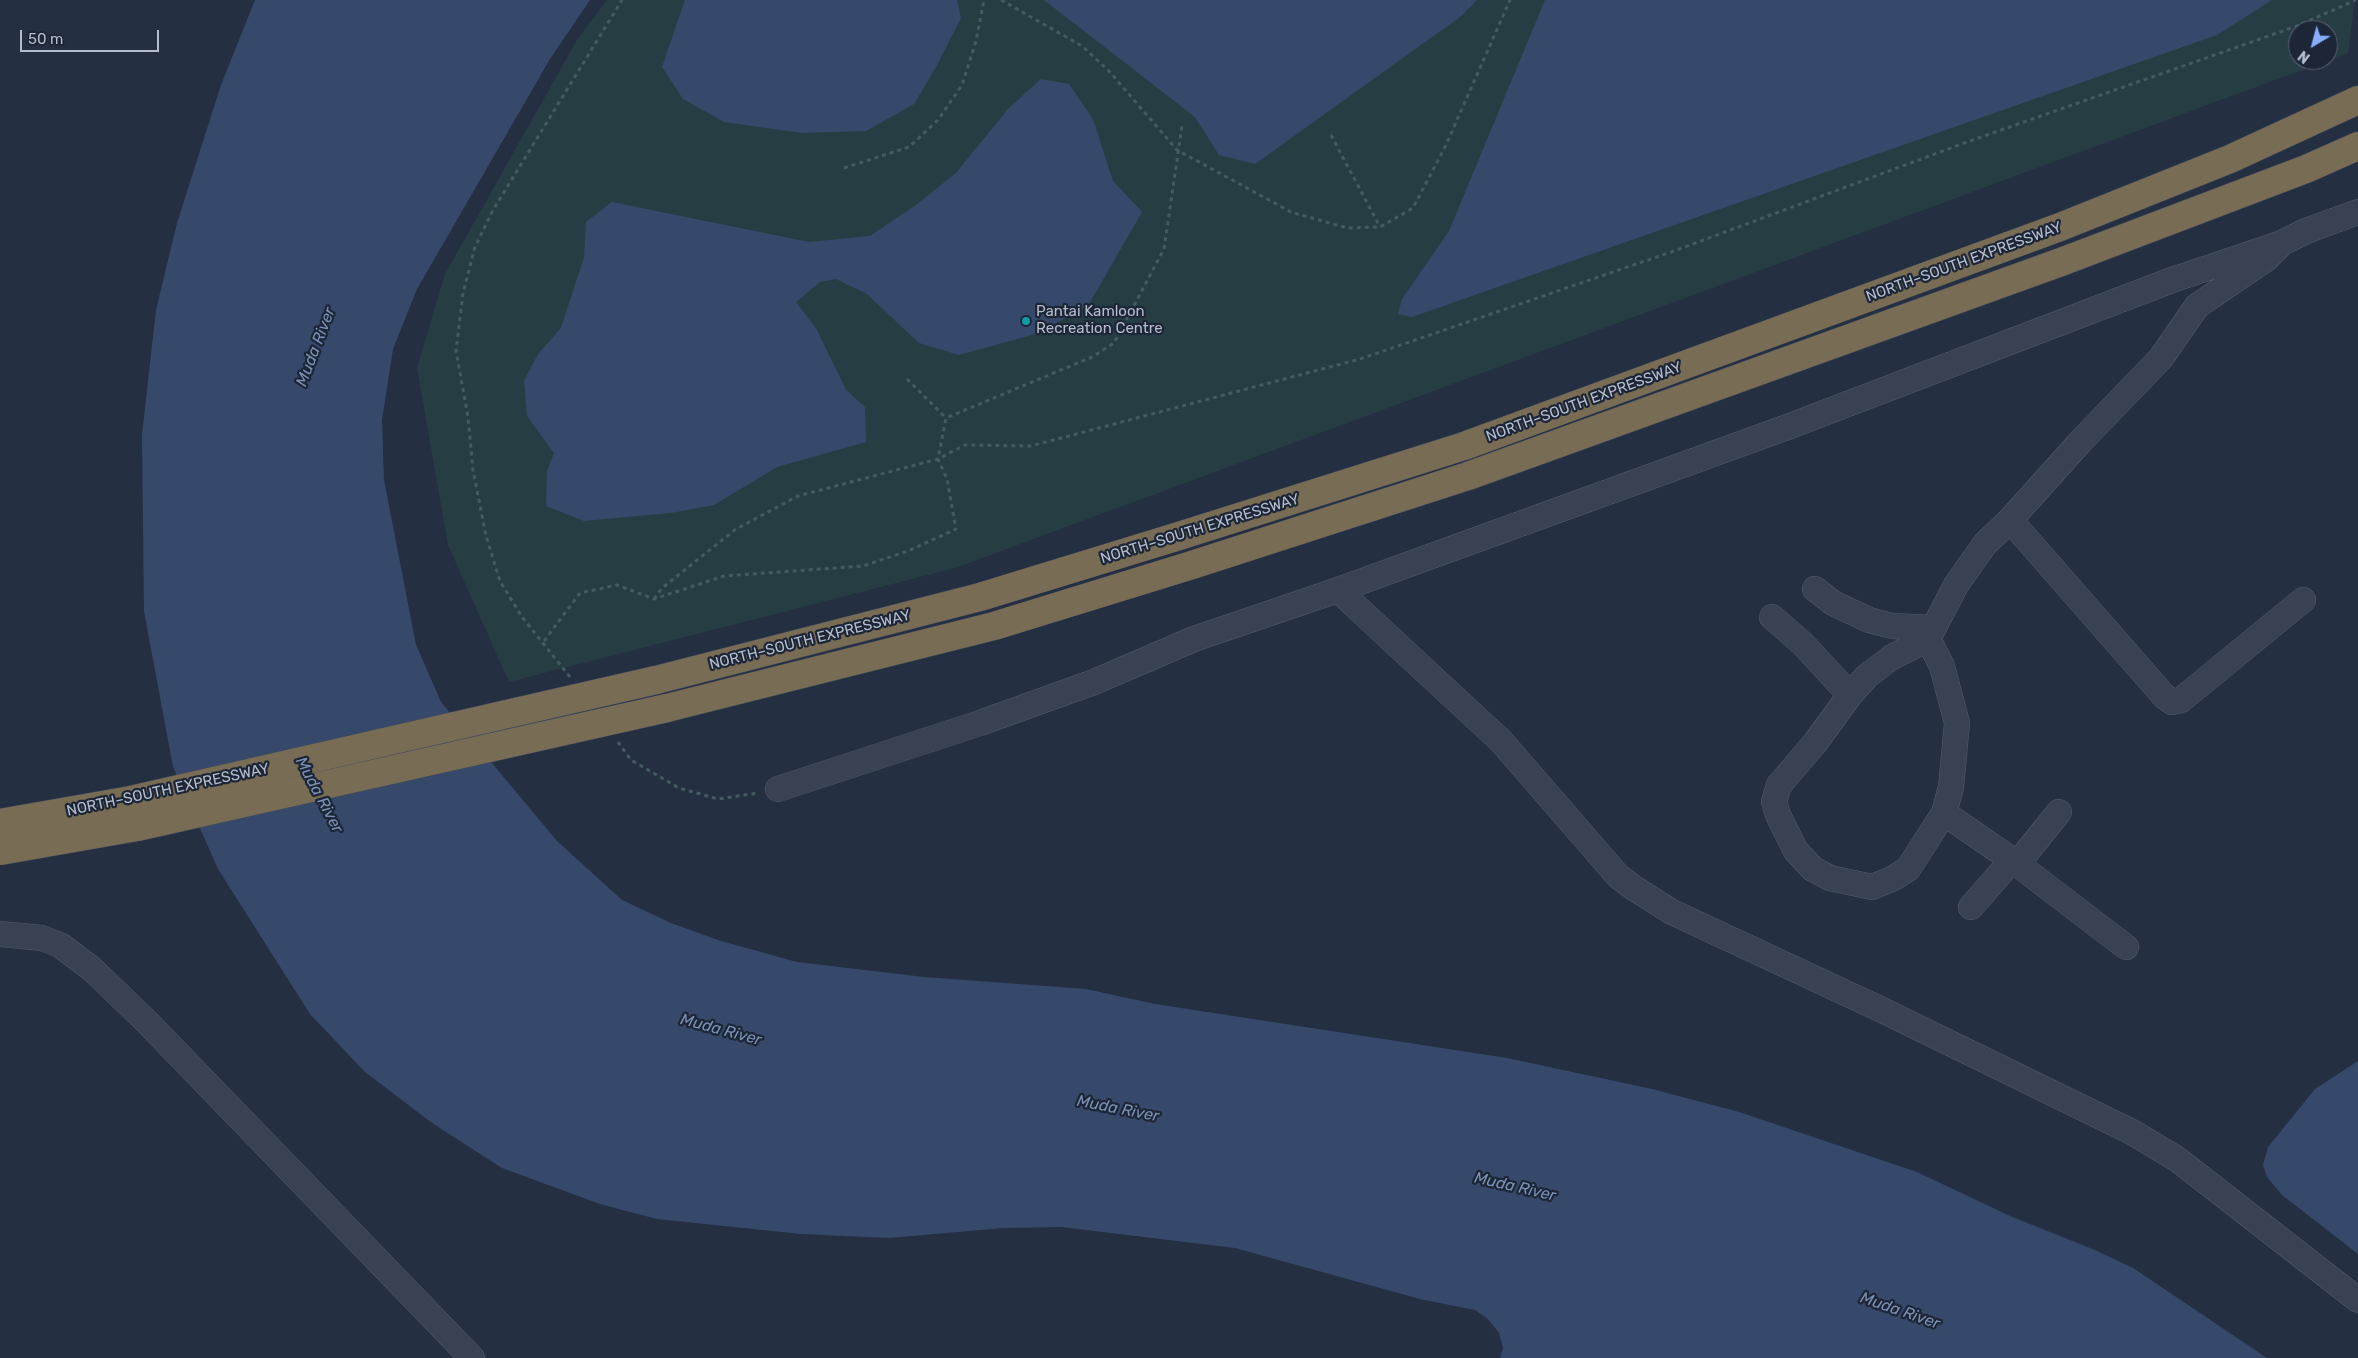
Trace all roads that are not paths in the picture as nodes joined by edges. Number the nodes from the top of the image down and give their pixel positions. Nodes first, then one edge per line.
1 (2358, 100) edge
2 (2358, 146) edge
3 (2358, 212) edge
4 (2282, 243) junction
5 (2010, 520) junction
6 (1815, 589) dead end
7 (1338, 590) junction
8 (2303, 600) dead end
9 (1772, 617) dead end
10 (1931, 634) junction
11 (1850, 695) junction
12 (778, 789) road end
13 (2059, 812) dead end
14 (1944, 813) junction
15 (0, 823) edge
16 (0, 851) edge
17 (2014, 862) junction
18 (1971, 907) dead end
19 (0, 934) edge
20 (2126, 947) dead end
21 (2358, 1300) edge
22 (472, 1358) edge

1 - 15 highway, NORTH–SOUTH EXPRESSWAY, bridge
2 - 16 highway, NORTH–SOUTH EXPRESSWAY, bridge
3 - 4 street
4 - 5 street
4 - 7 street
5 - 8 street
5 - 10 street
6 - 10 street
7 - 12 street
7 - 21 street
9 - 11 street
10 - 11 street
10 - 14 street
11 - 14 street
13 - 17 street
14 - 17 street
17 - 18 street
17 - 20 street
19 - 22 street

